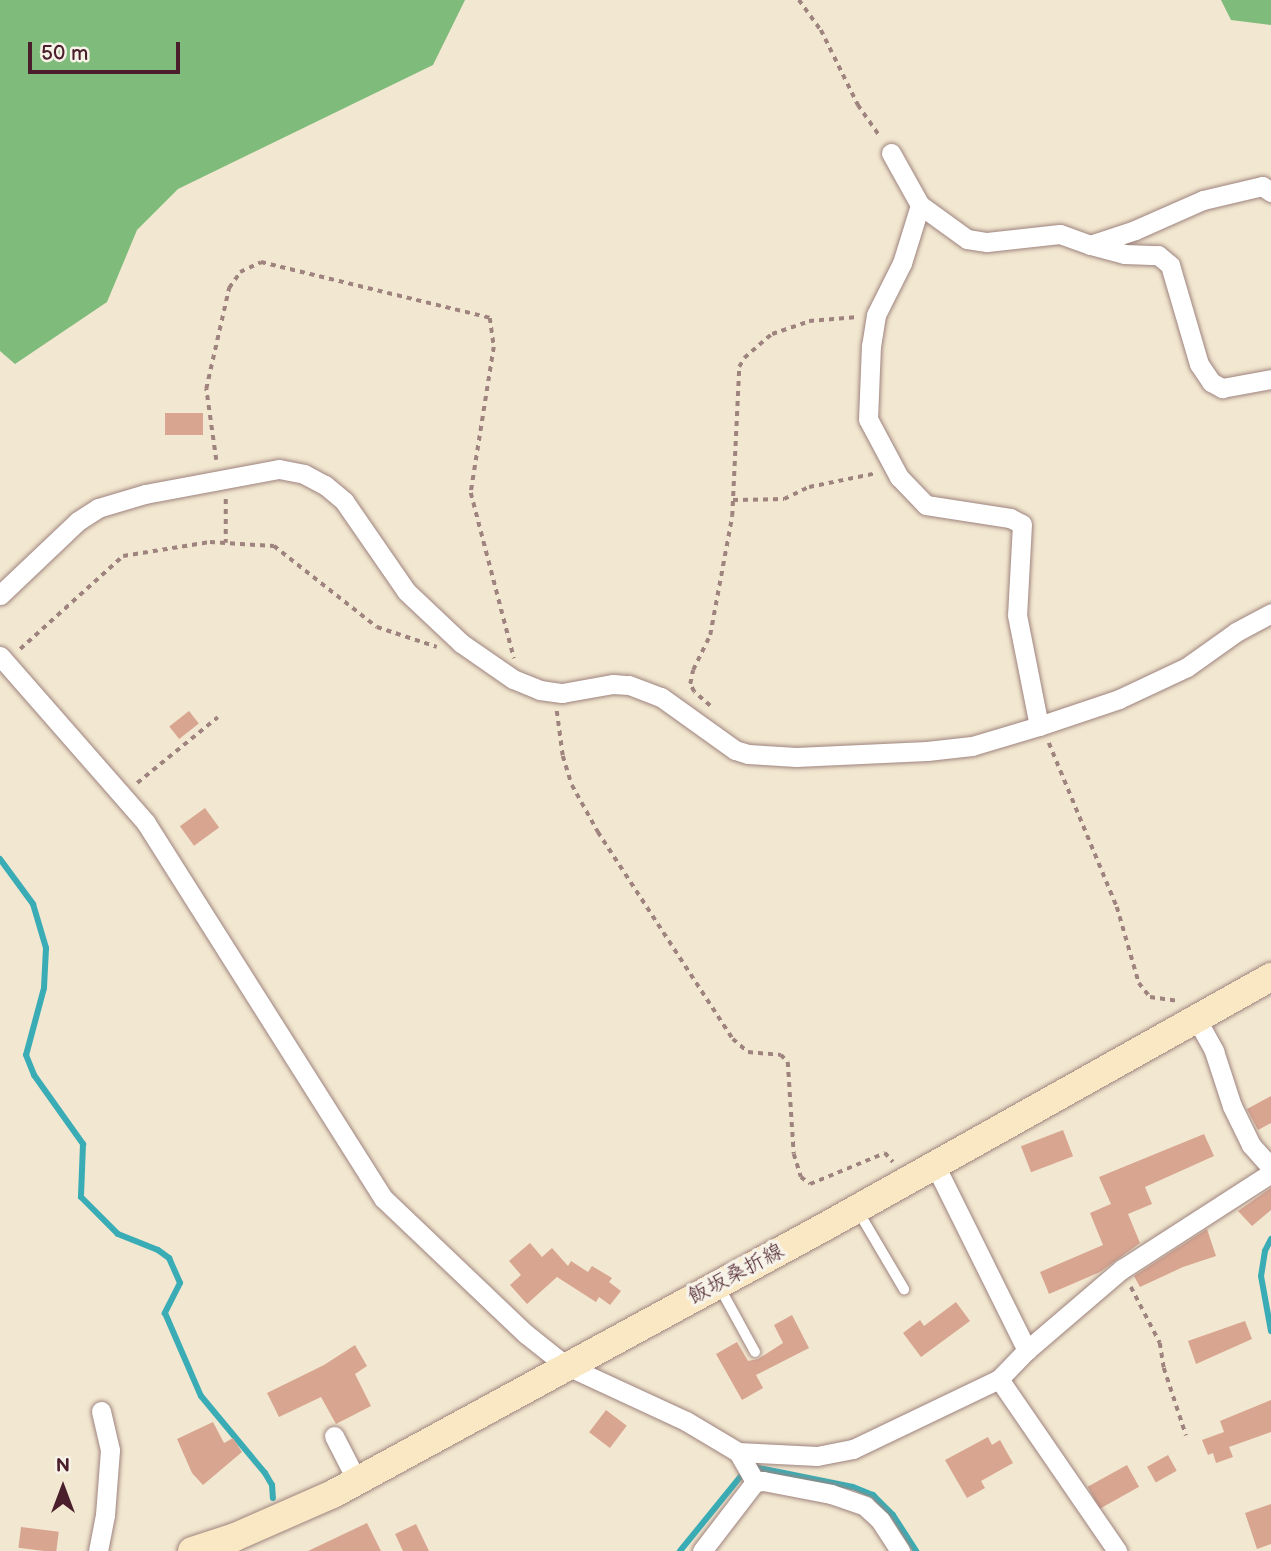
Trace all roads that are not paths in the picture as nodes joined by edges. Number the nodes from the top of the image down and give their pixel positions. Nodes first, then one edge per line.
1 (891, 153) road end
2 (1271, 192) edge
3 (920, 205) junction
4 (1090, 245) junction
5 (1271, 379) edge
6 (0, 595) edge
7 (1271, 613) edge
8 (3, 659) edge
9 (1039, 726) junction
10 (1271, 977) edge
11 (1196, 1018) junction
12 (935, 1165) junction
13 (1271, 1167) edge
14 (1271, 1173) edge
15 (857, 1209) junction
16 (717, 1284) junction
17 (904, 1289) dead end
18 (1027, 1349) junction
19 (755, 1352) dead end
20 (565, 1365) junction
21 (999, 1379) junction
22 (101, 1410) dead end
23 (334, 1436) dead end
24 (748, 1468) junction
25 (358, 1481) junction
26 (98, 1551) edge
27 (192, 1551) edge
28 (702, 1551) edge
29 (900, 1551) edge
30 (1117, 1551) edge

1 - 3 street
2 - 4 street
3 - 4 street
3 - 9 street
4 - 5 street
6 - 9 street
7 - 9 street
8 - 20 street
10 - 11 main road, 飯坂桑折線
11 - 12 main road, 飯坂桑折線
11 - 13 street
12 - 15 main road, 飯坂桑折線
12 - 18 street
14 - 18 street
15 - 16 main road, 飯坂桑折線
15 - 17 lane
16 - 19 lane
16 - 20 main road, 飯坂桑折線
18 - 21 street
20 - 24 street
20 - 25 main road, 飯坂桑折線
21 - 24 street
21 - 30 street
22 - 26 street
23 - 25 street
24 - 28 street
24 - 29 street
25 - 27 main road, 飯坂桑折線

